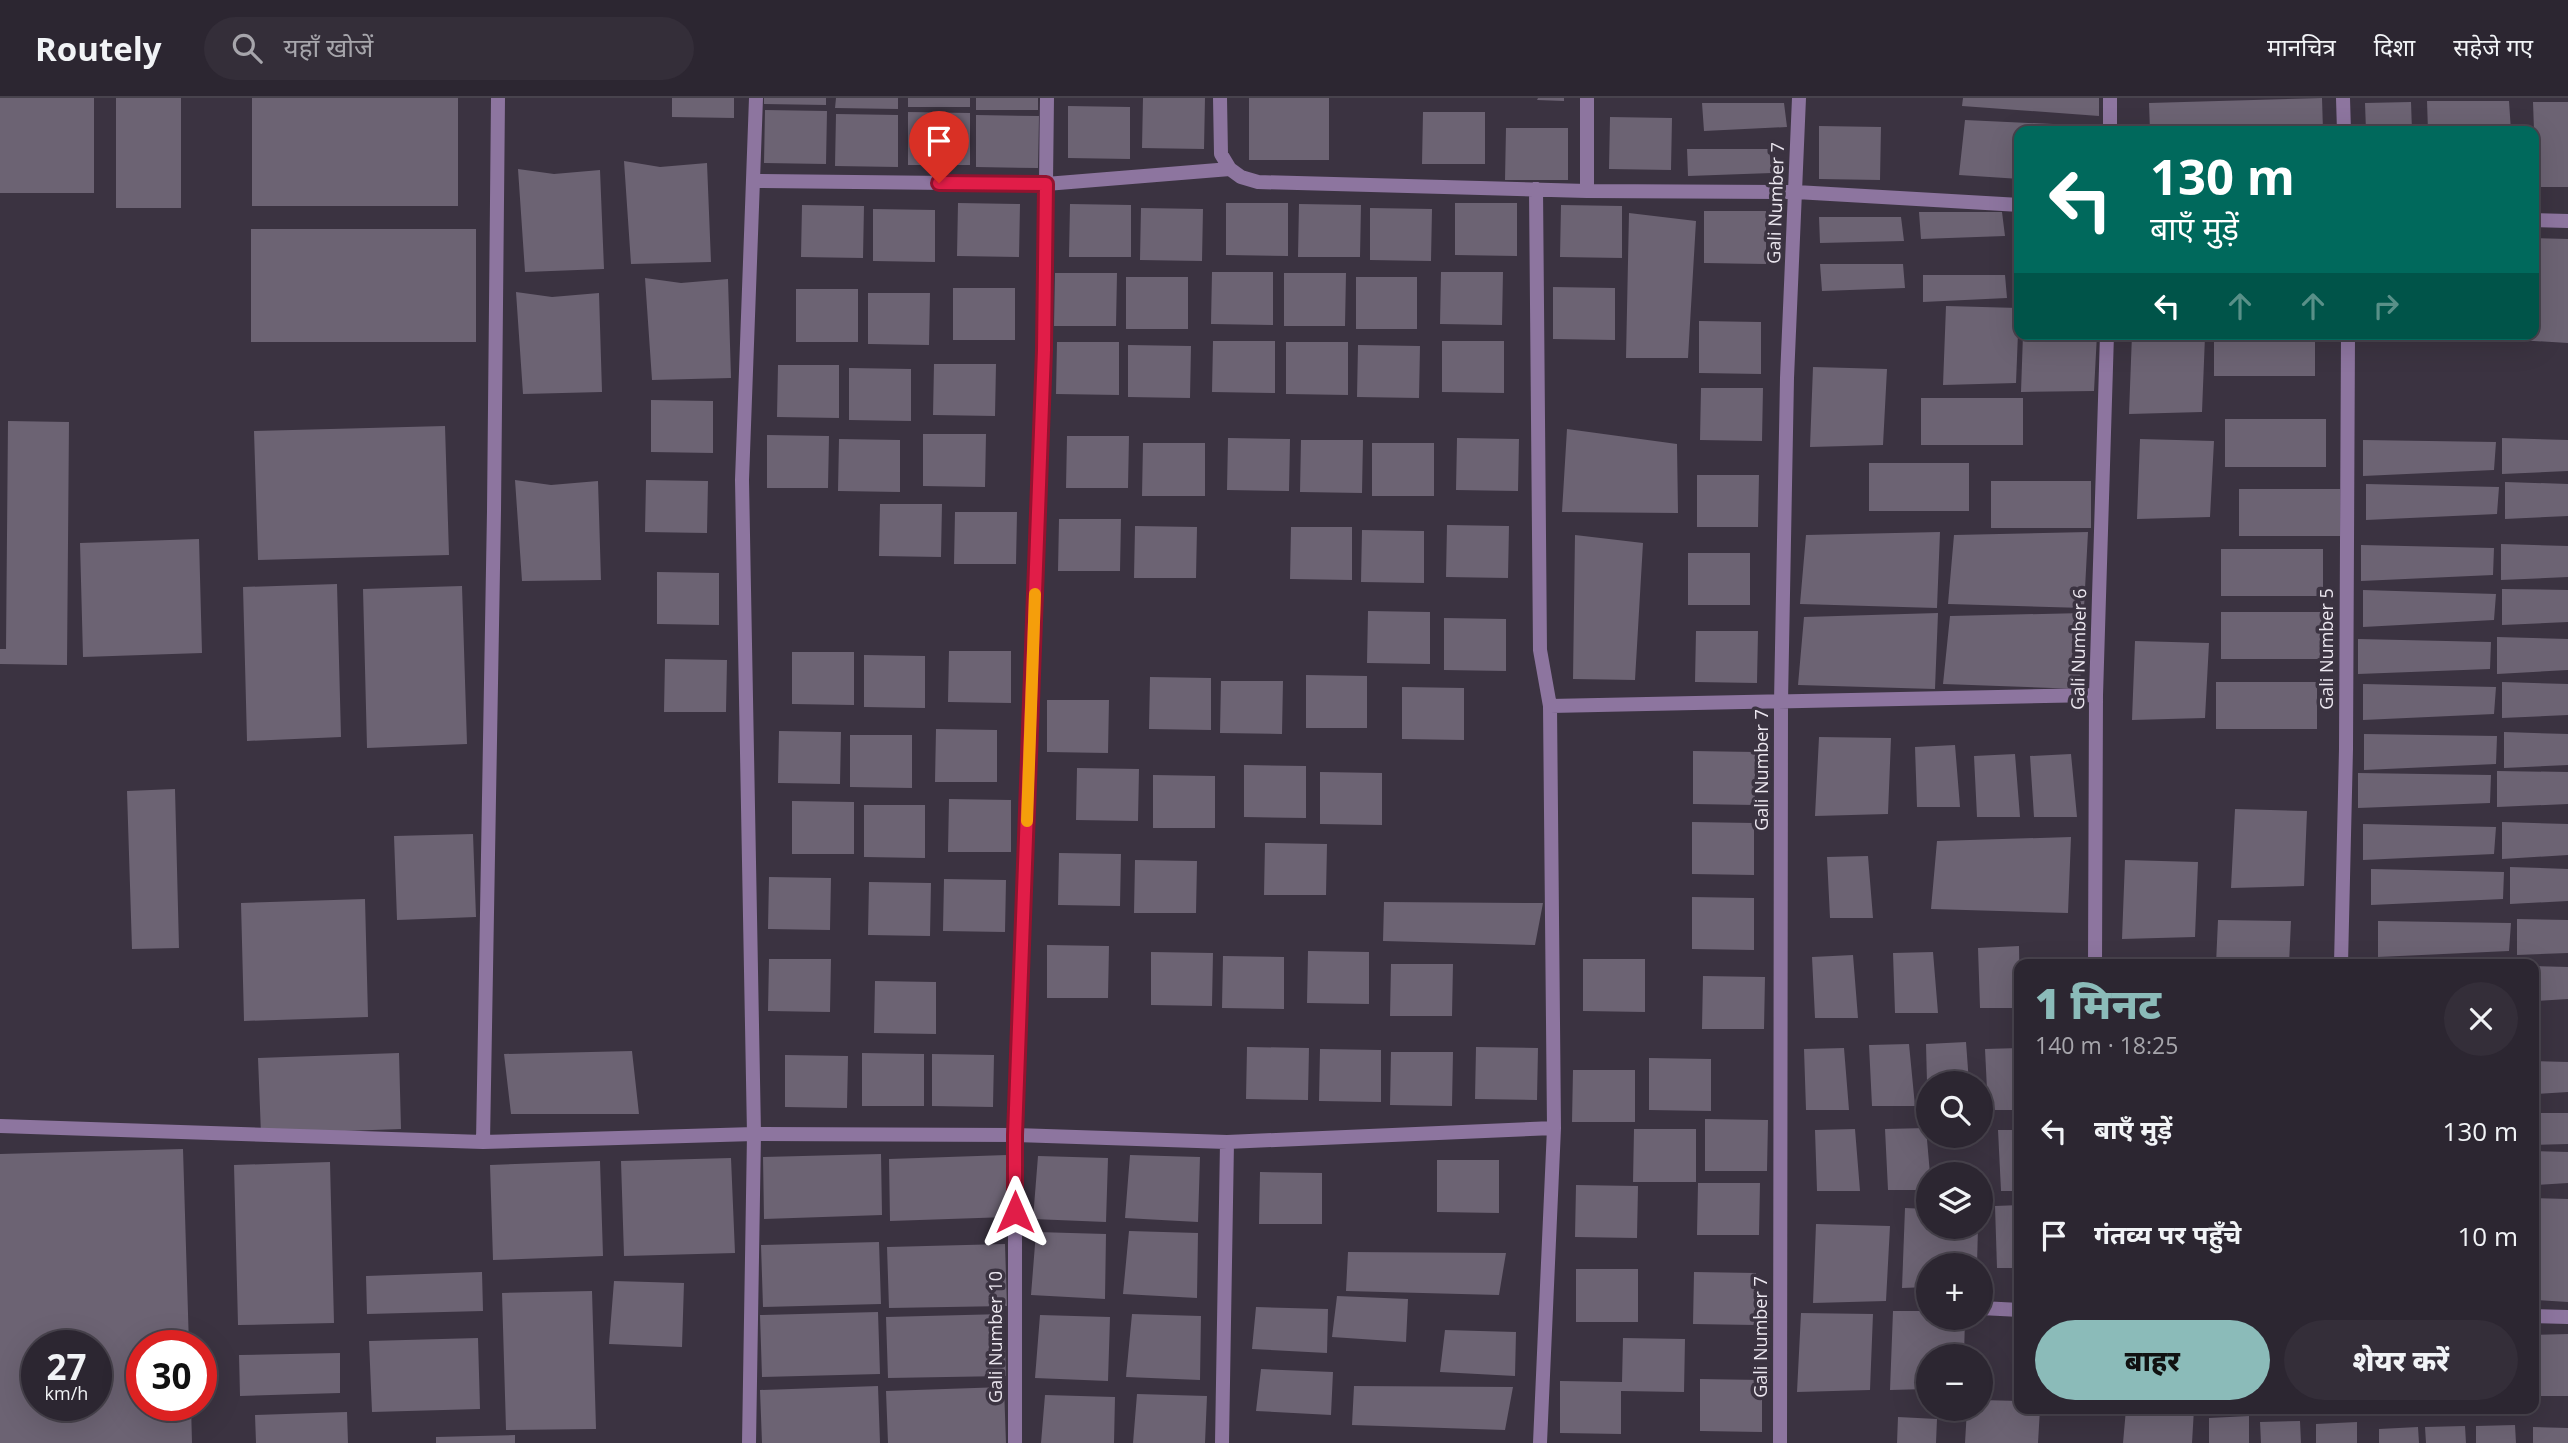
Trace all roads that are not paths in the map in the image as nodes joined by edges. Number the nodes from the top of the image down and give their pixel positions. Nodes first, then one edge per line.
1 (498, 98) edge
2 (756, 98) edge
3 (1047, 98) edge
4 (1220, 98) edge
5 (1587, 98) edge
6 (1799, 98) edge
7 (2110, 98) edge
8 (2343, 98) edge
9 (2110, 126) edge
10 (2344, 126) edge
11 (1230, 169) junction
12 (752, 181) junction
13 (1046, 184) junction
14 (1536, 189) junction
15 (1587, 191) junction
16 (1796, 192) junction
17 (2014, 205) edge
18 (2539, 220) edge
19 (2568, 221) edge
20 (2107, 340) edge
21 (2348, 340) edge
22 (2096, 695) junction
23 (1781, 702) junction
24 (1549, 706) junction
25 (2095, 959) edge
26 (2341, 959) edge
27 (0, 1126) edge
28 (1554, 1128) junction
29 (754, 1134) junction
30 (1015, 1135) junction
31 (483, 1142) junction
32 (1227, 1142) junction
33 (1993, 1309) edge
34 (2014, 1310) edge
35 (2539, 1316) edge
36 (2568, 1317) edge
37 (750, 1443) edge
38 (1015, 1443) edge
39 (1222, 1443) edge
40 (1540, 1443) edge
41 (1780, 1443) edge

1 - 31 street
2 - 12 street
3 - 13 street, Gali Number 10
4 - 11 street
5 - 15 street
6 - 16 street, Gali Number 7
7 - 9 street
8 - 10 street
11 - 13 street
11 - 14 street
12 - 13 street
12 - 29 street
13 - 30 street, Gali Number 10
14 - 15 street
14 - 24 street
15 - 16 street
16 - 17 street
16 - 23 street, Gali Number 7
18 - 19 street
20 - 22 street, Gali Number 6
21 - 26 street, Gali Number 5
22 - 23 street
22 - 25 street, Gali Number 6
23 - 24 street
23 - 41 street, Gali Number 7
24 - 28 street
27 - 31 street
28 - 32 street
28 - 40 street
29 - 30 street
29 - 31 street
29 - 37 street
30 - 32 street
30 - 38 street, Gali Number 10
32 - 39 street
33 - 34 street
35 - 36 street

